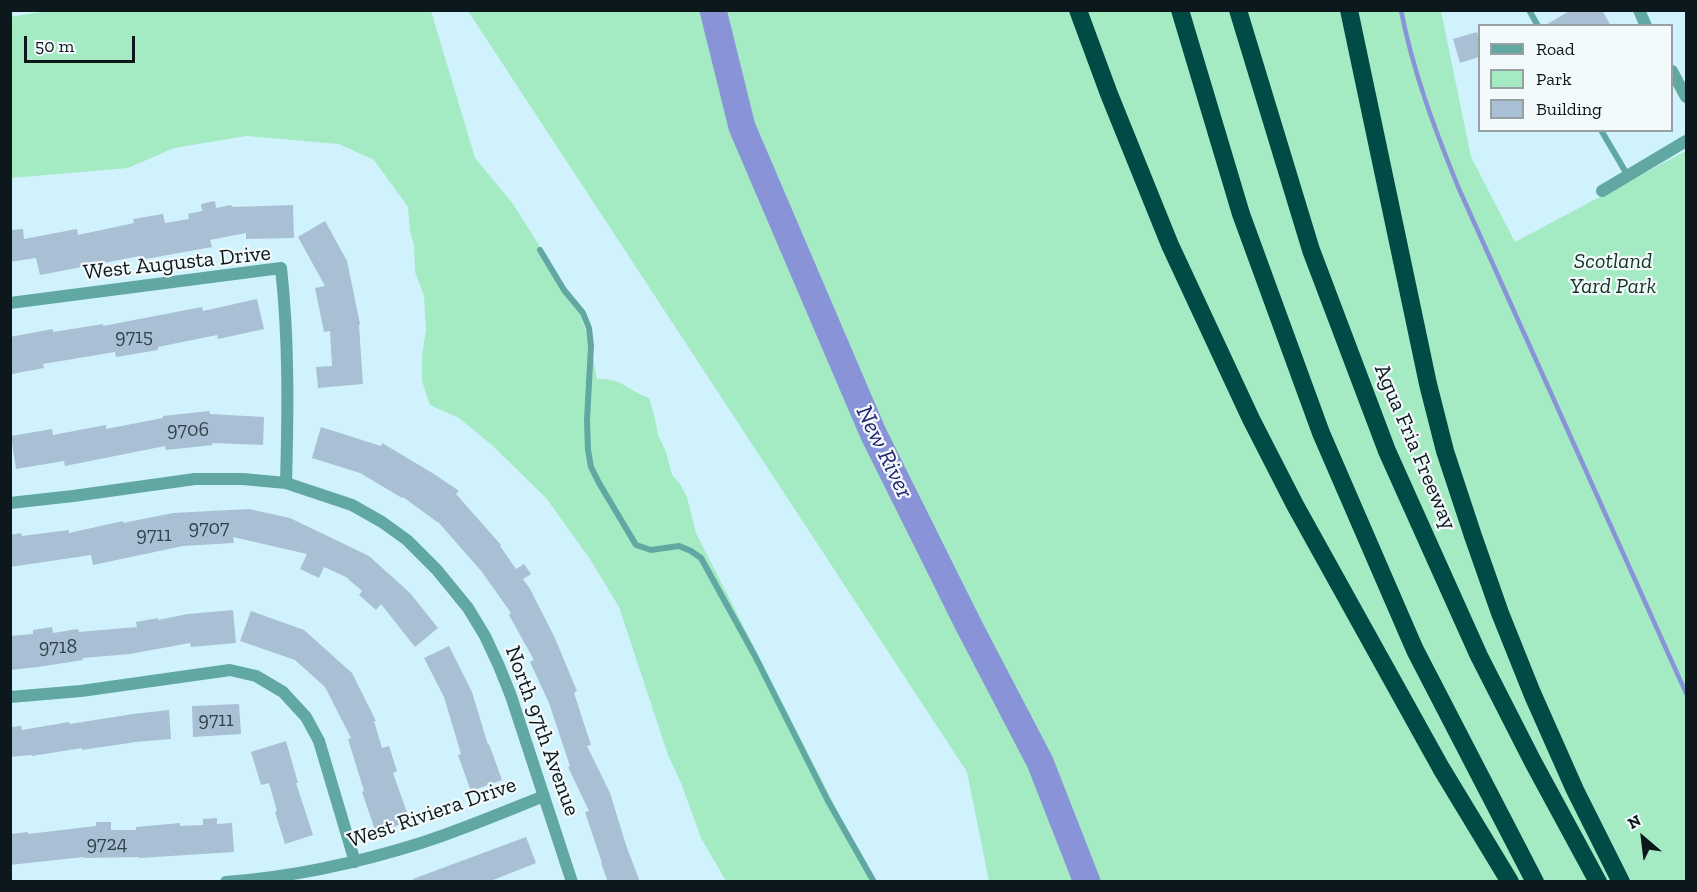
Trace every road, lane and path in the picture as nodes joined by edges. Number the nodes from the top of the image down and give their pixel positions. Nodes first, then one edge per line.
1 (1078, 10) edge
2 (1180, 10) edge
3 (1238, 10) edge
4 (1349, 10) edge
5 (1529, 10) edge
6 (1639, 10) edge
7 (1537, 24) edge
8 (1645, 24) edge
9 (1673, 74) edge
10 (1686, 97) edge
11 (1602, 132) edge
12 (1686, 141) edge
13 (1628, 176) junction
14 (1602, 191) dead end
15 (540, 250) dead end
16 (10, 303) edge
17 (286, 483) junction
18 (10, 503) edge
19 (10, 697) edge
20 (544, 796) junction
21 (355, 862) junction
22 (226, 882) edge
23 (572, 882) edge
24 (874, 882) edge
25 (1510, 882) edge
26 (1535, 882) edge
27 (1598, 882) edge
28 (1621, 882) edge

1 - 25 highway
2 - 26 highway
3 - 27 highway, Agua Fria Freeway
4 - 28 highway
5 - 7 lane
6 - 8 street
9 - 10 street
11 - 13 lane
12 - 13 street
13 - 14 street
15 - 24 lane
16 - 17 street, West Augusta Drive
17 - 18 street, North 97th Avenue
17 - 20 street, North 97th Avenue
19 - 21 street
20 - 21 street, West Riviera Drive
20 - 23 street, North 97th Avenue
21 - 22 street, West Riviera Drive

